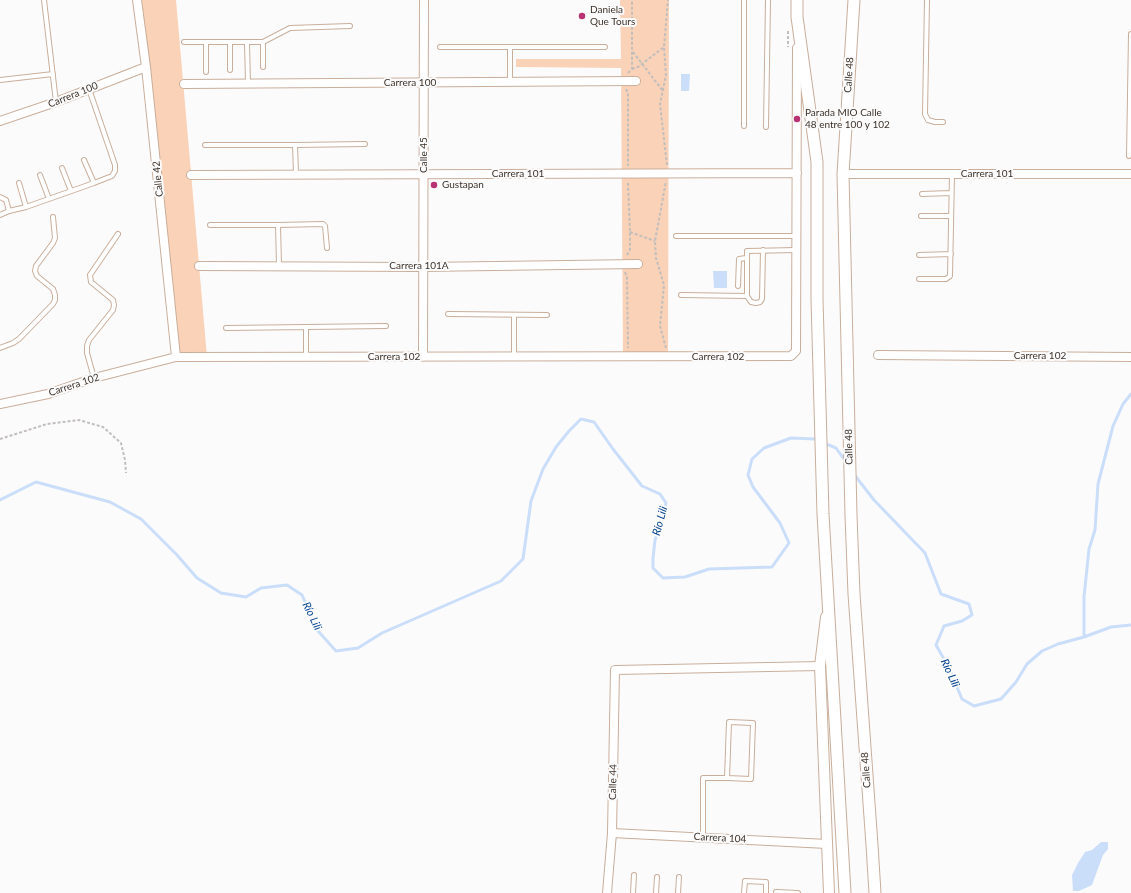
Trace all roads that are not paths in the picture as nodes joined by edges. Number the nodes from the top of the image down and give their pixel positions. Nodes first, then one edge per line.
1 (44, 0) edge
2 (137, 0) edge
3 (424, 0) edge
4 (744, 0) edge
5 (768, 0) edge
6 (797, 0) edge
7 (854, 0) edge
8 (927, 0) edge
9 (792, 21) junction
10 (350, 26) dead end
11 (1131, 34) edge
12 (1131, 39) edge
13 (184, 42) dead end
14 (206, 42) junction
15 (262, 42) junction
16 (230, 43) junction
17 (247, 43) junction
18 (440, 47) dead end
19 (605, 47) dead end
20 (510, 48) junction
21 (1131, 63) edge
22 (146, 67) junction
23 (263, 67) dead end
24 (230, 70) dead end
25 (206, 72) dead end
26 (53, 74) junction
27 (0, 80) edge
28 (636, 81) dead end
29 (510, 82) junction
30 (248, 83) junction
31 (424, 83) junction
32 (184, 84) dead end
33 (1131, 86) edge
34 (89, 88) junction
35 (56, 102) junction
36 (0, 121) edge
37 (943, 122) dead end
38 (744, 126) dead end
39 (766, 127) dead end
40 (366, 144) dead end
41 (205, 145) dead end
42 (295, 145) junction
43 (1129, 156) dead end
44 (84, 160) dead end
45 (62, 168) dead end
46 (797, 173) junction
47 (192, 174) dead end
48 (843, 174) junction
49 (952, 174) junction
50 (1131, 174) edge
51 (40, 175) dead end
52 (296, 175) junction
53 (424, 175) junction
54 (19, 183) dead end
55 (94, 183) junction
56 (71, 191) junction
57 (952, 193) junction
58 (922, 194) dead end
59 (0, 197) edge
60 (49, 199) junction
61 (26, 207) junction
62 (9, 211) junction
63 (0, 215) edge
64 (921, 216) dead end
65 (951, 216) junction
66 (53, 217) dead end
67 (210, 225) dead end
68 (278, 225) junction
69 (118, 234) dead end
70 (676, 236) dead end
71 (797, 236) junction
72 (327, 248) dead end
73 (763, 250) junction
74 (797, 250) junction
75 (951, 254) junction
76 (919, 255) dead end
77 (746, 258) junction
78 (638, 264) dead end
79 (279, 265) junction
80 (200, 266) dead end
81 (424, 267) junction
82 (919, 279) dead end
83 (738, 286) dead end
84 (680, 295) dead end
85 (747, 296) junction
86 (448, 314) dead end
87 (547, 315) dead end
88 (514, 316) junction
89 (386, 326) dead end
90 (306, 327) junction
91 (226, 328) dead end
92 (0, 348) edge
93 (878, 355) dead end
94 (306, 356) junction
95 (424, 357) junction
96 (514, 357) junction
97 (1131, 357) edge
98 (176, 358) junction
99 (94, 378) junction
100 (0, 404) edge
101 (828, 597) junction
102 (820, 666) junction
103 (727, 778) junction
104 (612, 833) junction
105 (703, 838) junction
106 (827, 844) junction
107 (634, 876) dead end
108 (657, 877) dead end
109 (679, 877) dead end
110 (776, 892) dead end
111 (608, 893) edge
112 (633, 893) edge
113 (656, 893) edge
114 (678, 893) edge
115 (744, 893) edge
116 (766, 893) edge
117 (798, 893) edge
118 (829, 893) edge
119 (845, 893) edge
120 (875, 893) edge

1 - 26 lane
2 - 22 street, Calle 42
3 - 31 street, Calle 45
4 - 38 lane
5 - 39 lane
6 - 9 main road
7 - 48 main road, Calle 48
8 - 37 lane
9 - 46 street
9 - 101 main road
10 - 15 lane
11 - 12 lane
12 - 21 lane
13 - 14 lane
14 - 16 lane
14 - 25 lane
15 - 17 lane
15 - 23 lane
16 - 17 lane
16 - 24 lane
17 - 30 lane
18 - 20 lane
19 - 20 lane
20 - 29 lane
21 - 33 lane
22 - 34 street, Carrera 100
22 - 98 street, Calle 42
26 - 27 lane
26 - 35 lane
28 - 29 street, Carrera 100
29 - 31 street, Carrera 100
30 - 31 street, Carrera 100
30 - 32 street, Carrera 100
31 - 53 street, Calle 45
33 - 43 lane
34 - 35 street, Carrera 100
34 - 55 lane
35 - 36 street, Carrera 100
40 - 42 lane
41 - 42 lane
42 - 52 lane
44 - 55 lane
45 - 56 lane
46 - 53 street, Carrera 101
46 - 71 street
47 - 52 street, Carrera 101
48 - 49 street, Carrera 101
48 - 120 main road, Calle 48
49 - 50 street, Carrera 101
49 - 57 lane
51 - 60 lane
52 - 53 street, Carrera 101
53 - 81 street, Calle 45
54 - 61 lane
55 - 56 lane
56 - 60 lane
57 - 58 lane
57 - 65 lane
59 - 62 lane
60 - 61 lane
61 - 62 lane
62 - 63 lane
64 - 65 lane
65 - 75 lane
66 - 92 lane
67 - 68 lane
68 - 72 lane
68 - 79 lane
69 - 99 lane
70 - 71 lane
71 - 74 street
73 - 74 lane
73 - 77 lane
73 - 85 lane
74 - 96 street, Carrera 102
75 - 76 lane
75 - 82 lane
77 - 83 lane
77 - 85 lane
78 - 81 street, Carrera 101A
79 - 80 street, Carrera 101A
79 - 81 street, Carrera 101A
81 - 95 street, Calle 45
84 - 85 lane
86 - 88 lane
87 - 88 lane
88 - 96 lane
89 - 90 lane
90 - 91 lane
90 - 94 lane
93 - 97 street, Carrera 102
94 - 95 street, Carrera 102
94 - 98 street, Carrera 102
95 - 96 street, Carrera 102
98 - 99 street, Carrera 102
99 - 100 street, Carrera 102
101 - 102 street
101 - 119 main road
102 - 104 street, Calle 44
102 - 106 street
103 - 103 lane
103 - 105 lane
104 - 105 street, Carrera 104
104 - 111 street, Calle 44
105 - 106 street, Carrera 104
106 - 118 street
107 - 112 lane
108 - 113 lane
109 - 114 lane
110 - 117 lane
115 - 116 lane

